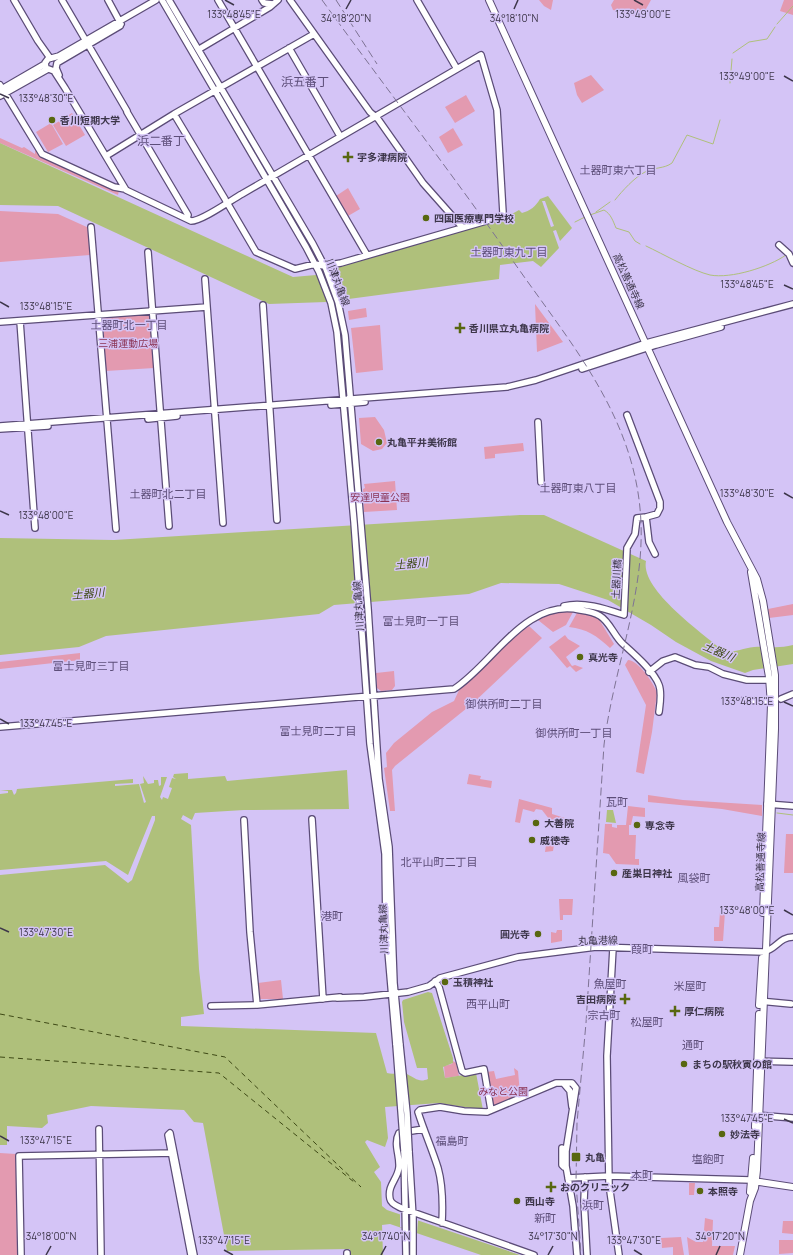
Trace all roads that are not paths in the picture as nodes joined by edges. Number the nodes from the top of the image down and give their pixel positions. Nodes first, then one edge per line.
1 (14, 0) edge
2 (62, 0) edge
3 (108, 0) edge
4 (156, 0) edge
5 (165, 0) edge
6 (218, 0) edge
7 (278, 0) edge
8 (290, 0) edge
9 (417, 0) edge
10 (489, 0) edge
11 (263, 2) edge
12 (273, 4) junction
13 (263, 11) junction
14 (121, 23) junction
15 (234, 28) junction
16 (314, 34) junction
17 (87, 42) junction
18 (201, 48) dead end
19 (289, 48) junction
20 (51, 64) junction
21 (256, 67) junction
22 (457, 68) junction
23 (218, 89) junction
24 (2, 91) edge
25 (174, 114) junction
26 (375, 116) junction
27 (140, 134) junction
28 (340, 136) junction
29 (309, 155) junction
30 (106, 156) junction
31 (270, 177) junction
32 (125, 189) junction
33 (227, 202) junction
34 (187, 218) junction
35 (91, 226) dead end
36 (462, 227) junction
37 (779, 245) dead end
38 (148, 252) dead end
39 (367, 255) junction
40 (793, 263) edge
41 (315, 264) junction
42 (325, 268) junction
43 (205, 279) dead end
44 (793, 304) edge
45 (263, 305) dead end
46 (207, 307) junction
47 (793, 308) edge
48 (153, 311) junction
49 (98, 315) junction
50 (20, 321) junction
51 (0, 322) edge
52 (647, 345) junction
53 (343, 402) junction
54 (350, 402) junction
55 (270, 408) junction
56 (215, 411) junction
57 (627, 415) dead end
58 (161, 416) junction
59 (106, 420) junction
60 (538, 422) dead end
61 (0, 426) edge
62 (28, 426) junction
63 (0, 430) edge
64 (541, 482) dead end
65 (646, 517) junction
66 (277, 520) dead end
67 (223, 523) dead end
68 (169, 526) dead end
69 (35, 528) dead end
70 (116, 529) dead end
71 (656, 554) dead end
72 (561, 607) junction
73 (649, 672) junction
74 (771, 677) junction
75 (793, 694) edge
76 (369, 696) junction
77 (781, 699) dead end
78 (744, 700) dead end
79 (766, 701) dead end
80 (659, 712) dead end
81 (0, 727) edge
82 (770, 804) junction
83 (793, 806) edge
84 (312, 819) dead end
85 (244, 820) dead end
86 (793, 937) edge
87 (613, 948) junction
88 (764, 952) junction
89 (435, 981) junction
90 (392, 993) junction
91 (323, 999) junction
92 (761, 1002) junction
93 (791, 1004) dead end
94 (212, 1006) dead end
95 (257, 1006) junction
96 (759, 1061) junction
97 (793, 1062) edge
98 (491, 1110) junction
99 (757, 1115) junction
100 (793, 1118) edge
101 (99, 1129) dead end
102 (424, 1130) junction
103 (100, 1155) junction
104 (585, 1177) junction
105 (609, 1177) junction
106 (568, 1178) junction
107 (754, 1180) junction
108 (793, 1184) edge
109 (793, 1187) edge
110 (409, 1214) junction
111 (442, 1223) junction
112 (412, 1233) junction
113 (525, 1254) edge
114 (21, 1255) edge
115 (101, 1255) edge
116 (192, 1255) edge
117 (406, 1255) edge
118 (413, 1255) edge
119 (534, 1255) edge
120 (577, 1255) edge
121 (587, 1255) edge
122 (619, 1255) edge
123 (740, 1255) edge

1 - 20 street
2 - 17 street
3 - 14 street
4 - 14 street
5 - 14 street
5 - 23 street, 川津丸亀線
6 - 15 street
7 - 12 street
8 - 16 street
9 - 22 street
10 - 52 main road, 高松善通寺線
11 - 12 street
11 - 13 street
12 - 13 street
13 - 15 street
14 - 17 street
15 - 18 street
15 - 21 street
16 - 19 street
16 - 26 street
17 - 20 street
17 - 27 street
19 - 21 street
19 - 28 street
20 - 24 street
20 - 30 street
21 - 23 street
21 - 29 street
22 - 26 street
22 - 36 street
23 - 25 street
23 - 31 street, 川津丸亀線
24 - 32 street
25 - 27 street
25 - 33 street
26 - 28 street
26 - 36 street
27 - 30 street
27 - 34 street
28 - 29 street
29 - 31 street
29 - 39 street
30 - 32 street
31 - 33 street
31 - 41 street, 川津丸亀線
31 - 42 street, 川津丸亀線
32 - 34 street
33 - 34 street
33 - 41 street
35 - 49 street
36 - 39 street
37 - 40 street
38 - 48 street
39 - 42 street
41 - 42 street
41 - 53 street, 川津丸亀線
42 - 54 street, 川津丸亀線
43 - 46 street
44 - 52 street
45 - 55 street
46 - 48 street
46 - 56 street
47 - 52 street
48 - 49 street
48 - 58 street
49 - 50 street
49 - 59 street
50 - 51 street
50 - 62 street
52 - 54 street
52 - 74 main road, 高松善通寺線
53 - 54 street
53 - 55 street
53 - 76 street, 川津丸亀線
54 - 76 street, 川津丸亀線
55 - 56 street
55 - 66 street
56 - 58 street
56 - 67 street
57 - 65 street
58 - 59 street
58 - 68 street
59 - 62 street
59 - 70 street
60 - 64 street
61 - 62 street
62 - 63 street
62 - 69 street
65 - 71 street
65 - 72 street, 土器川橋
72 - 73 street
72 - 76 street
73 - 74 street
73 - 80 street
74 - 82 main road, 高松善通寺線
75 - 77 street
76 - 81 street
76 - 90 street, 川津丸亀線
78 - 79 street
82 - 83 street
82 - 88 main road, 高松善通寺線
84 - 91 street
85 - 95 street
86 - 88 street
87 - 88 street, 丸亀港線
87 - 89 street, 丸亀港線
87 - 105 street
88 - 92 main road, 高松善通寺線
89 - 90 street, 丸亀港線
89 - 98 street
90 - 91 street, 丸亀港線
90 - 110 street, 川津丸亀線, bridge
91 - 95 street, 丸亀港線
92 - 93 street
92 - 96 main road, 高松善通寺線
94 - 95 street, 丸亀港線
96 - 97 street
96 - 99 main road, 高松善通寺線
98 - 102 street
98 - 106 street
99 - 100 street
99 - 107 main road, 高松善通寺線
101 - 103 street
102 - 110 street
102 - 111 street
103 - 114 street
103 - 115 street
103 - 116 street
104 - 105 street
104 - 106 street
104 - 121 street
105 - 107 street
105 - 122 street
106 - 120 street
107 - 108 main road
107 - 109 main road
107 - 123 main road, 高松善通寺線
110 - 111 street
110 - 112 street, 川津丸亀線
110 - 117 street, 川津丸亀線
111 - 113 street
112 - 117 street
112 - 118 street, 川津丸亀線
113 - 119 street

